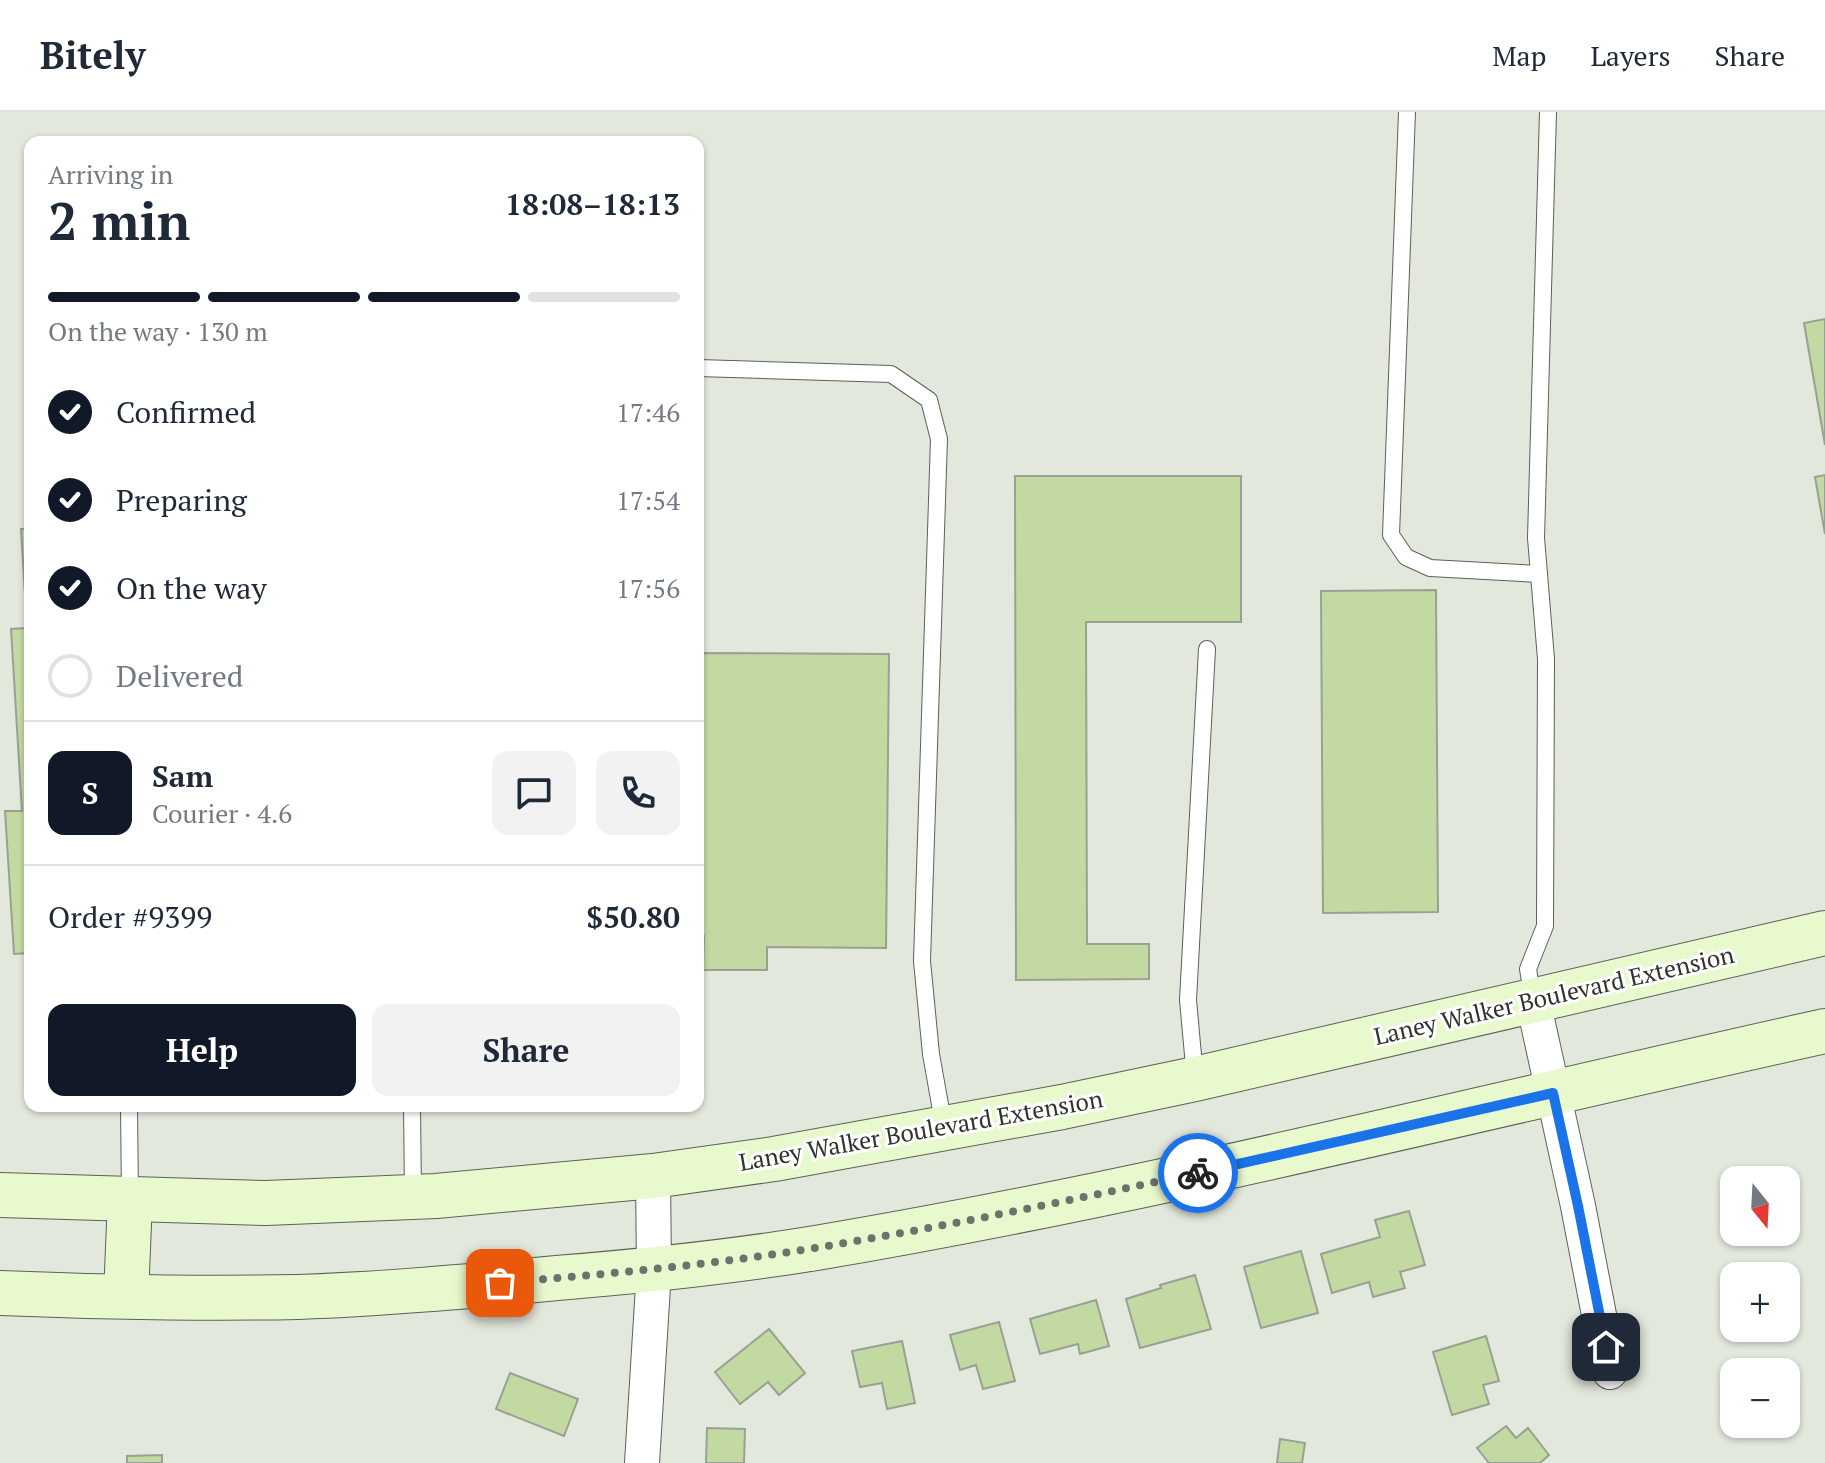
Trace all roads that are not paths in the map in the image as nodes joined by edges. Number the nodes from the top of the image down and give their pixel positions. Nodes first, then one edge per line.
1 (1407, 112) edge
2 (1548, 112) edge
3 (704, 368) edge
4 (1539, 574) junction
5 (1207, 649) dead end
6 (1825, 933) edge
7 (1533, 1001) junction
8 (1825, 1031) edge
9 (1195, 1079) junction
10 (1553, 1093) junction
11 (129, 1112) edge
12 (412, 1112) edge
13 (945, 1129) junction
14 (653, 1176) junction
15 (0, 1195) edge
16 (413, 1196) junction
17 (130, 1200) junction
18 (654, 1270) junction
19 (0, 1293) edge
20 (126, 1296) junction
21 (1610, 1372) dead end
22 (642, 1463) edge

1 - 4 lane
2 - 4 lane
3 - 13 lane
4 - 7 lane
5 - 9 lane
6 - 7 main road, Laney Walker Boulevard Extension
7 - 9 main road, Laney Walker Boulevard Extension
7 - 10 street
8 - 10 main road
9 - 13 main road, Laney Walker Boulevard Extension
10 - 18 main road
10 - 21 street
11 - 17 lane
12 - 16 lane
13 - 14 main road, Laney Walker Boulevard Extension
14 - 16 main road, Laney Walker Boulevard Extension
14 - 18 street
15 - 17 main road, Laney Walker Boulevard Extension
16 - 17 main road, Laney Walker Boulevard Extension
17 - 20 main road
18 - 20 main road
18 - 22 street
19 - 20 main road

